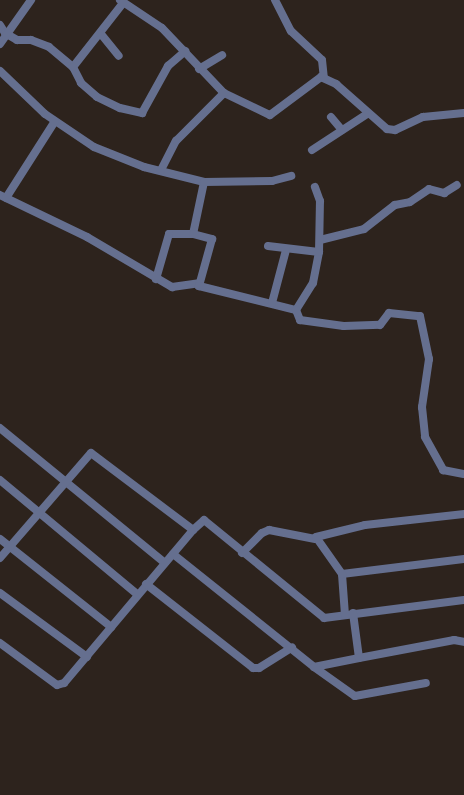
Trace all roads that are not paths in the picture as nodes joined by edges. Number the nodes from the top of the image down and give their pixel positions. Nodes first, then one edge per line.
1 (31, 0) edge
2 (275, 0) edge
3 (121, 1) edge
4 (0, 25) edge
5 (5, 33) junction
6 (101, 34) junction
7 (0, 44) edge
8 (185, 51) junction
9 (222, 55) dead end
10 (119, 56) dead end
11 (73, 67) junction
12 (199, 69) junction
13 (0, 71) edge
14 (324, 78) junction
15 (224, 93) junction
16 (464, 113) edge
17 (367, 114) junction
18 (331, 117) dead end
19 (55, 121) junction
20 (342, 130) junction
21 (312, 150) dead end
22 (161, 170) junction
23 (291, 176) dead end
24 (204, 182) junction
25 (457, 185) dead end
26 (315, 187) dead end
27 (3, 196) edge
28 (194, 234) junction
29 (320, 240) junction
30 (268, 246) dead end
31 (286, 250) junction
32 (320, 252) junction
33 (156, 279) junction
34 (199, 284) junction
35 (272, 303) junction
36 (296, 310) junction
37 (0, 428) edge
38 (464, 474) edge
39 (0, 480) edge
40 (64, 481) junction
41 (39, 511) junction
42 (464, 514) edge
43 (193, 530) junction
44 (0, 539) edge
45 (315, 539) junction
46 (9, 547) junction
47 (242, 553) junction
48 (173, 554) junction
49 (0, 558) edge
50 (464, 559) edge
51 (165, 563) junction
52 (342, 574) junction
53 (146, 584) junction
54 (0, 593) edge
55 (137, 594) junction
56 (464, 600) edge
57 (349, 614) junction
58 (111, 627) junction
59 (464, 639) edge
60 (0, 643) edge
61 (292, 647) junction
62 (87, 657) junction
63 (359, 658) junction
64 (314, 666) junction
65 (426, 683) dead end

1 - 5 street
2 - 14 street
3 - 6 street
3 - 8 street
4 - 5 street
5 - 7 street
5 - 11 street
6 - 10 street
6 - 11 street
8 - 11 street
8 - 12 street
9 - 12 street
12 - 15 street
13 - 19 street
14 - 15 street
14 - 17 street
15 - 22 street
16 - 17 street
17 - 20 street
18 - 20 street
19 - 22 street
19 - 27 street
20 - 21 street
22 - 24 street
23 - 24 street
24 - 28 street
25 - 29 street
26 - 29 street
27 - 33 street
28 - 33 street
28 - 34 street
29 - 32 street
30 - 31 street
31 - 32 street
31 - 35 street
32 - 36 street
33 - 34 street
34 - 35 street
35 - 36 street
36 - 38 street
37 - 40 street
39 - 41 street
40 - 41 street
40 - 43 street
40 - 51 street
41 - 46 street
41 - 55 street
42 - 45 street
43 - 47 street
43 - 48 street
44 - 46 street
45 - 47 street
45 - 52 street
46 - 49 street
46 - 58 street
47 - 57 street
48 - 51 street
48 - 61 street
50 - 52 street
51 - 53 street
52 - 57 street
53 - 55 street
53 - 61 street
54 - 62 street
55 - 58 street
56 - 57 street
57 - 63 street
58 - 62 street
59 - 63 street
60 - 62 street
61 - 64 street
63 - 64 street
64 - 65 street

